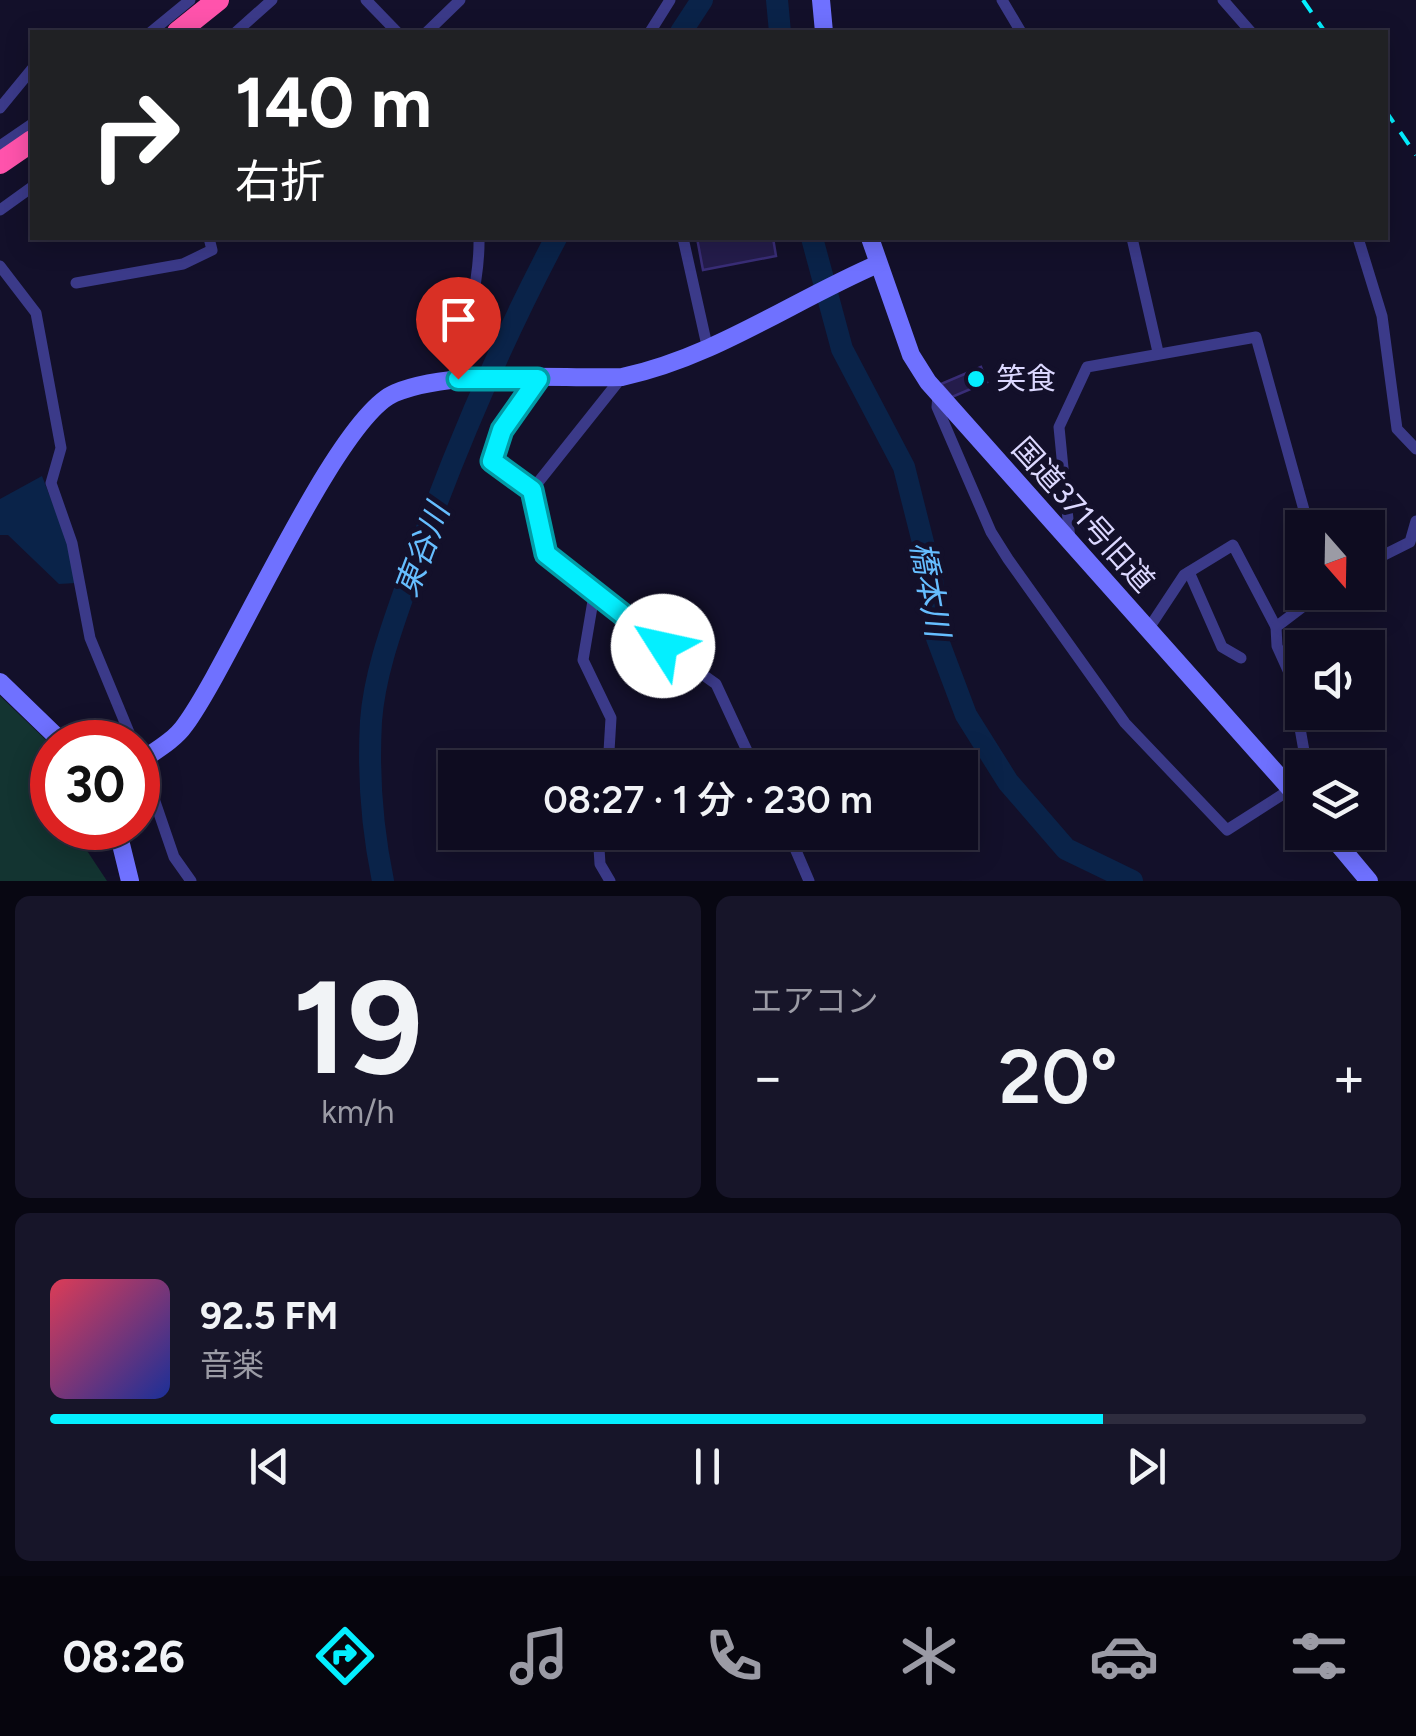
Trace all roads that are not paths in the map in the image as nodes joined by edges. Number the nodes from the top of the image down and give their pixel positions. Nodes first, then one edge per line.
1 (190, 0) edge
2 (218, 0) edge
3 (272, 0) edge
4 (366, 0) edge
5 (460, 0) edge
6 (670, 0) edge
7 (821, 0) edge
8 (1002, 0) edge
9 (1224, 0) edge
10 (153, 30) edge
11 (180, 30) edge
12 (238, 30) edge
13 (394, 30) edge
14 (428, 30) edge
15 (651, 30) edge
16 (824, 30) edge
17 (1021, 30) edge
18 (1249, 30) edge
19 (30, 71) edge
20 (0, 108) edge
21 (30, 125) edge
22 (30, 143) edge
23 (0, 146) edge
24 (0, 163) edge
25 (30, 188) edge
26 (0, 210) edge
27 (210, 240) edge
28 (480, 240) edge
29 (682, 240) edge
30 (870, 240) edge
31 (1132, 240) edge
32 (1359, 240) edge
33 (0, 266) edge
34 (869, 268) junction
35 (76, 283) dead end
36 (708, 350) junction
37 (1158, 352) junction
38 (622, 377) junction
39 (464, 379) junction
40 (533, 380) junction
41 (938, 394) junction
42 (1416, 449) edge
43 (532, 490) junction
44 (1304, 510) edge
45 (1415, 529) edge
46 (1070, 540) junction
47 (1385, 555) edge
48 (1189, 572) junction
49 (594, 596) junction
50 (1298, 610) edge
51 (1276, 627) junction
52 (1148, 628) junction
53 (1241, 658) dead end
54 (0, 682) edge
55 (39, 720) edge
56 (123, 720) edge
57 (160, 742) edge
58 (609, 750) edge
59 (747, 750) edge
60 (1304, 750) edge
61 (1285, 782) edge
62 (1285, 801) edge
63 (160, 817) edge
64 (123, 850) edge
65 (599, 850) edge
66 (796, 850) edge
67 (1343, 850) edge
68 (130, 881) edge
69 (191, 881) edge
70 (610, 881) edge
71 (810, 881) edge
72 (1369, 881) edge

1 - 10 street
2 - 11 highway
3 - 12 street
4 - 13 street
5 - 14 street
6 - 15 street
7 - 16 street
8 - 17 street
9 - 18 street
19 - 20 street
21 - 23 street
22 - 24 highway
25 - 26 street
27 - 35 street
28 - 39 street
29 - 36 street
30 - 34 street, 国道371号旧道
31 - 37 street
32 - 42 street
33 - 56 street
34 - 36 street
34 - 41 street, 国道371号旧道
36 - 38 street
37 - 44 street
37 - 46 street
38 - 40 street
38 - 43 street
39 - 40 street
39 - 57 street
40 - 43 street
41 - 46 street, 国道371号旧道
41 - 62 street
43 - 49 street
45 - 47 street
46 - 52 street, 国道371号旧道
48 - 51 street
48 - 52 street
48 - 53 street
49 - 58 street
49 - 59 street
50 - 51 street
51 - 60 street
52 - 61 street, 国道371号旧道
54 - 55 street
63 - 69 street
64 - 68 street
65 - 70 street
66 - 71 street
67 - 72 street

